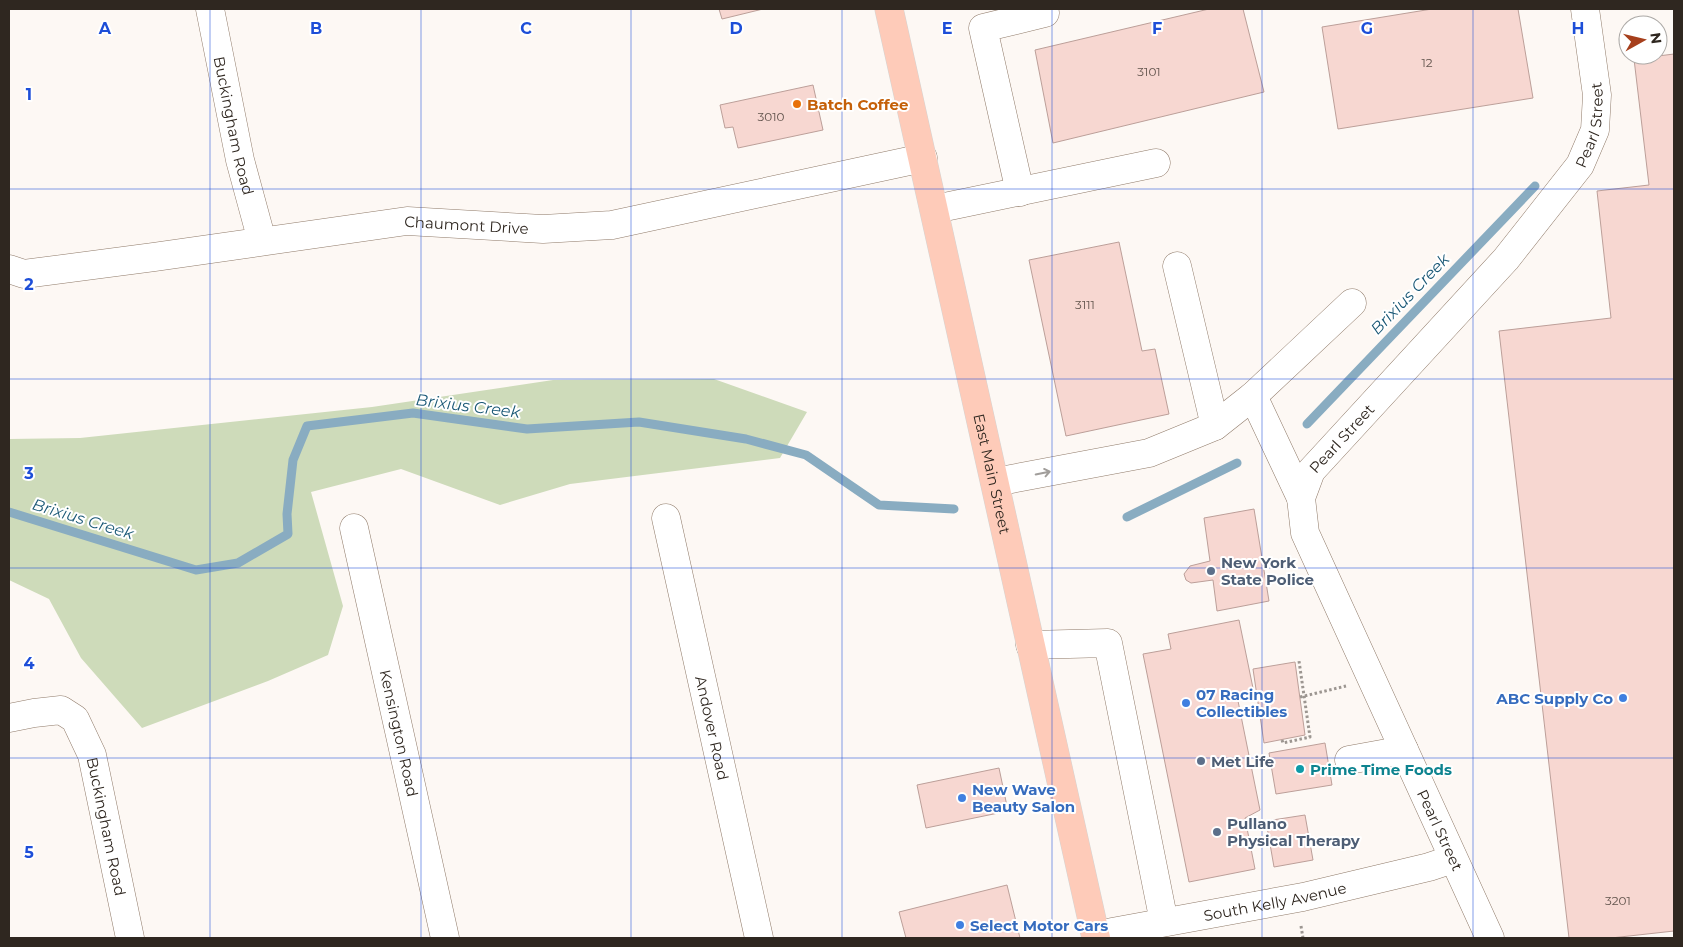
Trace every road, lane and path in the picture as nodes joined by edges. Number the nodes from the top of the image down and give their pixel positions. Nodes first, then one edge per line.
1 (210, 9) edge
2 (889, 9) edge
3 (1044, 9) edge
4 (1585, 9) edge
5 (923, 158) junction
6 (1156, 164) dead end
7 (1020, 192) junction
8 (935, 209) junction
9 (262, 241) junction
10 (1177, 266) dead end
11 (9, 270) edge
12 (1352, 303) dead end
13 (1253, 396) junction
14 (1215, 426) junction
15 (995, 482) junction
16 (1301, 498) junction
17 (666, 518) dead end
18 (354, 528) dead end
19 (1030, 644) junction
20 (1300, 661) dead end
21 (1372, 680) junction
22 (1302, 697) junction
23 (9, 718) edge
24 (1282, 740) dead end
25 (1404, 750) junction
26 (1349, 760) dead end
27 (1453, 859) junction
28 (1164, 922) junction
29 (1096, 936) edge
30 (130, 938) edge
31 (445, 938) edge
32 (759, 938) edge
33 (1490, 938) edge

1 - 9 street, Buckingham Road
2 - 5 main road, East Main Street
3 - 7 street
4 - 16 street, Pearl Street
5 - 8 main road, East Main Street
5 - 9 street, Chaumont Drive
6 - 7 street
7 - 8 street
8 - 15 main road, East Main Street
9 - 11 street, Chaumont Drive
10 - 14 street
12 - 13 street
13 - 14 street
13 - 16 street
15 -> 14 street
15 - 19 main road, East Main Street
16 - 21 street, Pearl Street
17 - 32 street, Andover Road
18 - 31 street, Kensington Road
19 - 28 street
19 - 29 main road, East Main Street
20 - 22 path
21 - 22 path
21 - 25 street, Pearl Street
22 - 24 path
23 - 30 street, Buckingham Road
25 - 26 street
25 - 27 street, Pearl Street
27 - 28 street, South Kelly Avenue
27 - 33 street, Pearl Street
28 - 29 street, South Kelly Avenue

